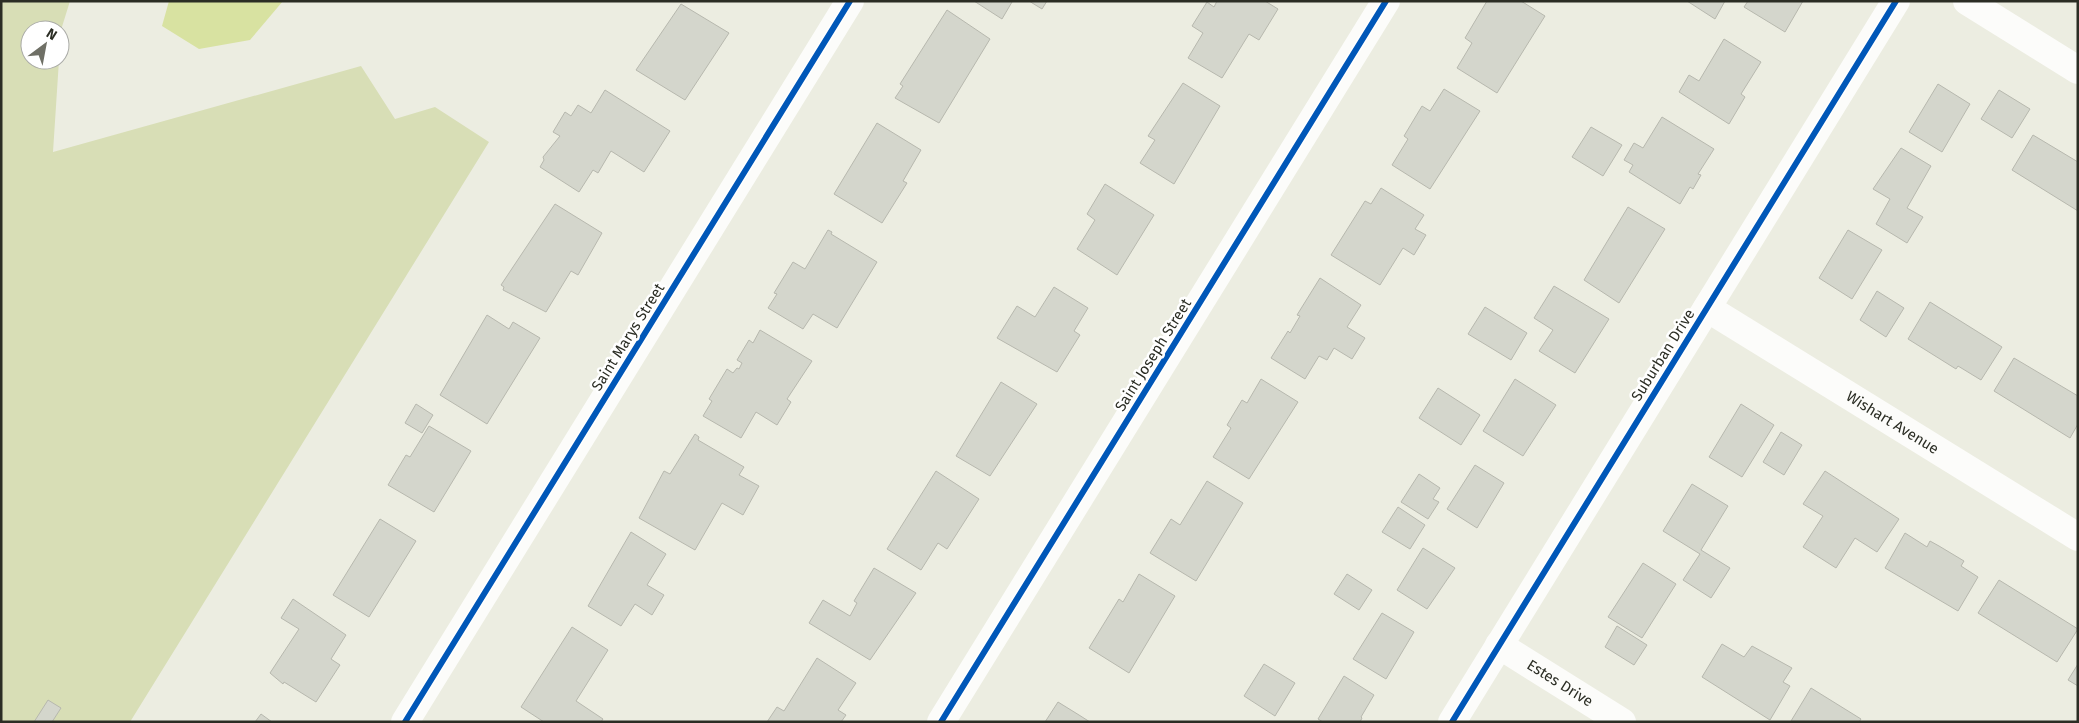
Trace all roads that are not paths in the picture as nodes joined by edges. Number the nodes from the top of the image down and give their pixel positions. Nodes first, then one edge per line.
1 (850, 1) edge
2 (1386, 1) edge
3 (1896, 1) edge
4 (1967, 1) edge
5 (2078, 70) edge
6 (1707, 308) junction
7 (2078, 537) edge
8 (1499, 645) junction
9 (405, 722) edge
10 (941, 722) edge
11 (1452, 722) edge
12 (1622, 722) edge

1 - 9 street, Saint Marys Street
2 - 10 street, Saint Joseph Street
3 - 6 street, Suburban Drive
4 - 5 street
6 - 7 street, Wishart Avenue
6 - 8 street, Suburban Drive
8 - 11 street, Suburban Drive
8 - 12 street, Estes Drive

